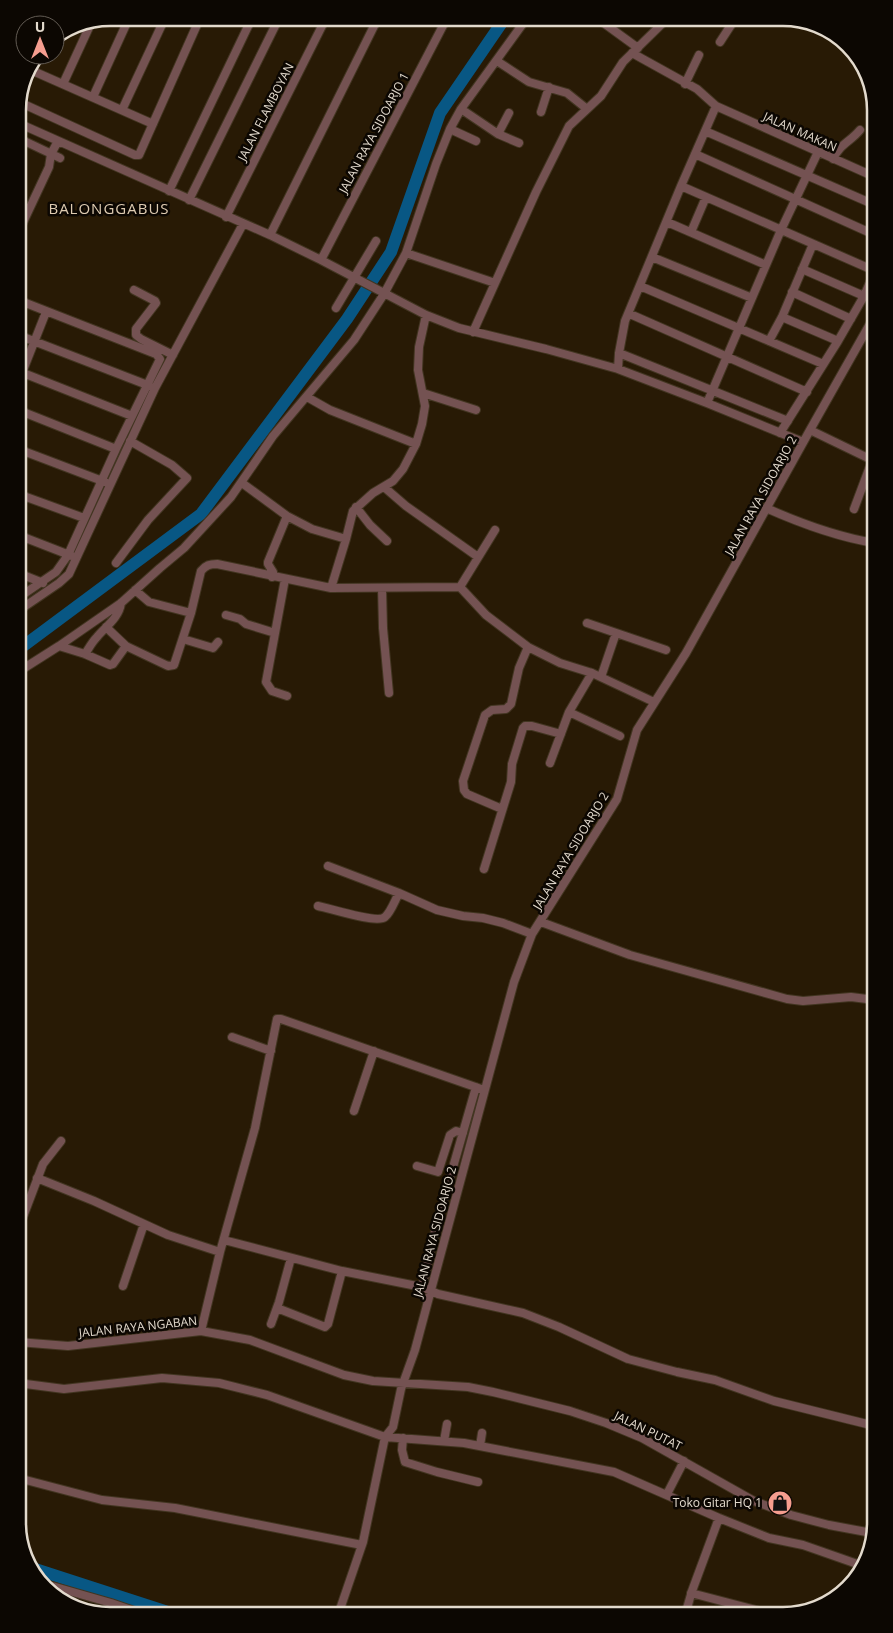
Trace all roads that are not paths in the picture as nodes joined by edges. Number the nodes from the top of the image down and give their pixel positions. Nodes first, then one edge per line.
1 (125, 26) edge
2 (161, 26) edge
3 (196, 26) edge
4 (248, 26) edge
5 (275, 26) edge
6 (322, 26) edge
7 (374, 26) edge
8 (443, 26) edge
9 (521, 26) edge
10 (607, 26) edge
11 (660, 26) edge
12 (730, 26) edge
13 (88, 30) edge
14 (720, 42) dead end
15 (635, 51) junction
16 (699, 55) dead end
17 (497, 61) junction
18 (36, 72) edge
19 (63, 84) junction
20 (685, 84) junction
21 (549, 87) junction
22 (93, 97) junction
23 (26, 105) edge
24 (716, 106) junction
25 (461, 109) junction
26 (587, 109) junction
27 (122, 110) junction
28 (541, 112) dead end
29 (509, 113) dead end
30 (153, 124) junction
31 (26, 126) edge
32 (450, 129) junction
33 (860, 130) dead end
34 (705, 131) junction
35 (498, 134) junction
36 (58, 140) junction
37 (26, 142) edge
38 (476, 142) dead end
39 (519, 143) dead end
40 (66, 144) junction
41 (818, 152) junction
42 (51, 154) junction
43 (694, 154) junction
44 (60, 158) junction
45 (833, 158) junction
46 (50, 167) junction
47 (867, 173) edge
48 (807, 176) junction
49 (681, 186) junction
50 (169, 191) junction
51 (706, 197) junction
52 (189, 200) junction
53 (796, 200) junction
54 (867, 201) edge
55 (26, 209) edge
56 (226, 217) junction
57 (667, 222) junction
58 (243, 224) junction
59 (781, 230) junction
60 (867, 231) edge
61 (691, 232) junction
62 (270, 235) junction
63 (376, 241) dead end
64 (813, 244) junction
65 (406, 253) junction
66 (652, 257) junction
67 (321, 260) junction
68 (766, 265) junction
69 (867, 268) edge
70 (802, 269) junction
71 (355, 279) junction
72 (495, 283) junction
73 (640, 286) junction
74 (867, 289) edge
75 (134, 290) dead end
76 (792, 292) junction
77 (382, 293) junction
78 (864, 296) junction
79 (752, 298) junction
80 (26, 303) edge
81 (336, 308) dead end
82 (46, 312) junction
83 (630, 314) junction
84 (426, 315) junction
85 (782, 316) junction
86 (851, 319) junction
87 (740, 329) junction
88 (867, 331) edge
89 (473, 332) junction
90 (26, 338) edge
91 (769, 341) junction
92 (838, 341) junction
93 (34, 342) junction
94 (619, 353) junction
95 (173, 355) junction
96 (727, 356) junction
97 (26, 359) edge
98 (823, 364) junction
99 (618, 369) junction
100 (26, 374) edge
101 (151, 386) junction
102 (712, 390) junction
103 (807, 392) junction
104 (423, 393) junction
105 (307, 397) junction
106 (707, 403) junction
107 (476, 410) dead end
108 (26, 413) edge
109 (132, 416) junction
110 (788, 421) junction
111 (810, 430) junction
112 (780, 432) junction
113 (798, 440) junction
114 (130, 441) junction
115 (416, 444) junction
116 (116, 449) junction
117 (26, 452) edge
118 (867, 458) edge
119 (867, 474) edge
120 (101, 481) junction
121 (242, 482) junction
122 (110, 484) junction
123 (384, 487) junction
124 (26, 497) edge
125 (766, 508) junction
126 (354, 509) junction
127 (854, 509) dead end
128 (287, 516) junction
129 (84, 518) junction
130 (495, 530) dead end
131 (26, 538) edge
132 (346, 539) junction
133 (386, 541) dead end
134 (867, 541) edge
135 (72, 556) junction
136 (478, 557) junction
137 (116, 563) dead end
138 (26, 576) edge
139 (272, 576) junction
140 (285, 579) junction
141 (42, 583) junction
142 (460, 587) junction
143 (331, 588) junction
144 (382, 588) junction
145 (136, 590) junction
146 (26, 593) edge
147 (121, 603) junction
148 (26, 606) edge
149 (191, 613) junction
150 (226, 615) dead end
151 (587, 622) dead end
152 (106, 627) junction
153 (275, 633) junction
154 (616, 633) junction
155 (184, 639) junction
156 (218, 642) dead end
157 (59, 646) junction
158 (126, 646) junction
159 (528, 647) junction
160 (666, 650) dead end
161 (85, 654) junction
162 (26, 667) edge
163 (592, 672) junction
164 (601, 677) junction
165 (390, 693) dead end
166 (287, 696) dead end
167 (650, 700) junction
168 (569, 712) junction
169 (560, 734) junction
170 (620, 736) dead end
171 (550, 763) dead end
172 (502, 809) junction
173 (328, 866) dead end
174 (484, 869) dead end
175 (399, 893) junction
176 (318, 906) dead end
177 (541, 922) junction
178 (528, 933) junction
179 (867, 999) edge
180 (232, 1036) dead end
181 (271, 1051) junction
182 (374, 1051) junction
183 (480, 1088) junction
184 (354, 1111) dead end
185 (463, 1133) junction
186 (61, 1141) dead end
187 (417, 1166) dead end
188 (37, 1178) junction
189 (26, 1208) edge
190 (144, 1224) junction
191 (224, 1240) junction
192 (220, 1252) junction
193 (291, 1258) junction
194 (342, 1270) junction
195 (123, 1286) dead end
196 (426, 1289) junction
197 (277, 1308) junction
198 (271, 1324) dead end
199 (201, 1331) junction
200 (26, 1343) edge
201 (26, 1385) edge
202 (401, 1389) junction
203 (867, 1424) edge
204 (385, 1437) junction
205 (403, 1438) junction
206 (682, 1465) junction
207 (26, 1480) edge
208 (478, 1482) dead end
209 (666, 1494) junction
210 (719, 1518) junction
211 (866, 1532) edge
212 (362, 1546) junction
213 (856, 1564) edge
214 (57, 1587) edge
215 (693, 1594) junction
216 (123, 1607) edge
217 (341, 1607) edge
218 (688, 1607) edge
219 (741, 1607) edge

1 - 22 street
2 - 27 street
3 - 30 street
4 - 50 street
5 - 52 street
6 - 56 street, JALAN FLAMBOYAN
7 - 62 street
8 - 67 street, JALAN RAYA SIDOARJO 1
9 - 17 street
10 - 15 street, JALAN MAKAN
11 - 15 street
12 - 14 street
13 - 19 street
15 - 20 street, JALAN MAKAN
15 - 26 street
16 - 20 street
17 - 21 street
17 - 25 street
18 - 19 street
19 - 22 street
20 - 24 street, JALAN MAKAN
21 - 26 street
21 - 28 street
22 - 27 street
23 - 30 street
24 - 34 street
24 - 41 street, JALAN MAKAN
25 - 32 street
25 - 35 street
26 - 72 street
27 - 30 street
29 - 35 street
31 - 36 street
32 - 38 street
32 - 65 street
33 - 45 street
34 - 43 street
34 - 48 street
35 - 39 street
36 - 40 street
36 - 42 street
37 - 42 street
40 - 44 street
40 - 50 street
41 - 45 street, JALAN MAKAN
41 - 48 street
42 - 44 street
42 - 46 street
43 - 49 street
43 - 53 street
44 - 46 street
45 - 47 street, JALAN MAKAN
46 - 55 street
48 - 53 street
48 - 54 street
49 - 51 street
49 - 57 street
50 - 52 street
51 - 59 street
51 - 61 street
52 - 56 street
53 - 59 street
53 - 60 street
56 - 58 street
57 - 61 street
57 - 66 street
58 - 62 street
58 - 95 street
59 - 64 street
59 - 68 street
61 - 68 street
62 - 67 street
63 - 71 street
64 - 69 street
64 - 70 street
65 - 72 street
65 - 77 street
66 - 73 street
66 - 79 street
67 - 71 street
68 - 79 street
70 - 76 street
70 - 78 street
71 - 77 street
71 - 81 street
72 - 89 street
73 - 83 street
73 - 87 street
74 - 78 street
75 - 95 street
76 - 85 street
76 - 86 street
77 - 84 street
77 - 105 street
78 - 86 street
79 - 87 street
80 - 82 street
82 - 93 street
82 - 101 street
83 - 94 street
83 - 96 street
84 - 89 street
84 - 104 street
85 - 91 street
85 - 92 street
86 - 92 street
87 - 91 street
87 - 96 street
88 - 111 street, JALAN RAYA SIDOARJO 2
89 - 99 street
90 - 93 street
91 - 98 street
92 - 98 street
93 - 97 street
93 - 101 street
94 - 99 street
94 - 102 street
95 - 101 street
96 - 102 street
96 - 103 street
98 - 103 street
99 - 106 street
100 - 109 street
101 - 109 street
101 - 114 street
102 - 106 street
102 - 110 street
103 - 110 street
104 - 107 street
104 - 115 street
105 - 115 street
105 - 121 street
106 - 112 street
108 - 116 street
109 - 116 street
110 - 112 street
111 - 113 street, JALAN RAYA SIDOARJO 2
111 - 118 street
112 - 113 street
113 - 125 street, JALAN RAYA SIDOARJO 2
114 - 122 street
114 - 137 street
115 - 123 street
116 - 120 street
117 - 120 street
119 - 127 street
120 - 122 street
120 - 129 street
121 - 128 street
121 - 145 street
122 - 135 street
123 - 126 street
123 - 136 street
124 - 129 street
125 - 134 street
125 - 167 street, JALAN RAYA SIDOARJO 2
126 - 132 street
126 - 133 street
128 - 132 street
128 - 139 street
129 - 135 street
130 - 136 street
131 - 135 street
132 - 143 street
135 - 141 street
135 - 148 street
136 - 142 street
138 - 141 street
139 - 140 street
139 - 149 street
140 - 143 street
140 - 153 street
141 - 146 street
142 - 144 street
142 - 159 street
143 - 144 street
144 - 165 street
145 - 147 street
145 - 149 street
147 - 152 street
147 - 157 street
149 - 155 street
150 - 153 street
151 - 154 street
152 - 158 street
152 - 161 street
153 - 166 street
154 - 160 street
154 - 164 street
155 - 156 street
155 - 158 street
157 - 161 street
157 - 162 street
158 - 161 street
159 - 163 street
159 - 172 street
163 - 164 street
163 - 168 street
164 - 167 street
167 - 177 street, JALAN RAYA SIDOARJO 2
168 - 169 street
168 - 170 street
169 - 171 street
169 - 172 street
172 - 174 street
173 - 175 street
175 - 176 street
175 - 178 street
177 - 178 street, JALAN RAYA SIDOARJO 2
177 - 179 street
178 - 183 street, JALAN RAYA SIDOARJO 2
180 - 181 street
181 - 182 street
181 - 191 street
182 - 183 street
182 - 184 street
183 - 185 street
183 - 196 street, JALAN RAYA SIDOARJO 2
185 - 187 street
185 - 196 street
186 - 188 street
188 - 189 street
188 - 190 street
190 - 192 street
190 - 195 street
191 - 192 street
191 - 193 street
192 - 199 street
193 - 194 street
193 - 197 street
194 - 196 street
194 - 197 street
196 - 202 street, JALAN RAYA SIDOARJO 2
196 - 203 street
197 - 198 street
199 - 200 street, JALAN RAYA NGABAN
199 - 202 street, JALAN RAYA NGABAN
201 - 204 street
202 - 204 street, JALAN RAYA SIDOARJO 2
202 - 206 street, JALAN PUTAT
204 - 205 street
204 - 212 street, JALAN RAYA SIDOARJO 2
205 - 208 street
205 - 209 street
206 - 209 street
206 - 211 street, JALAN PUTAT
207 - 212 street
209 - 210 street
210 - 213 street
210 - 215 street
212 - 217 street, JALAN RAYA SIDOARJO 2
214 - 216 street
215 - 218 street
215 - 219 street

